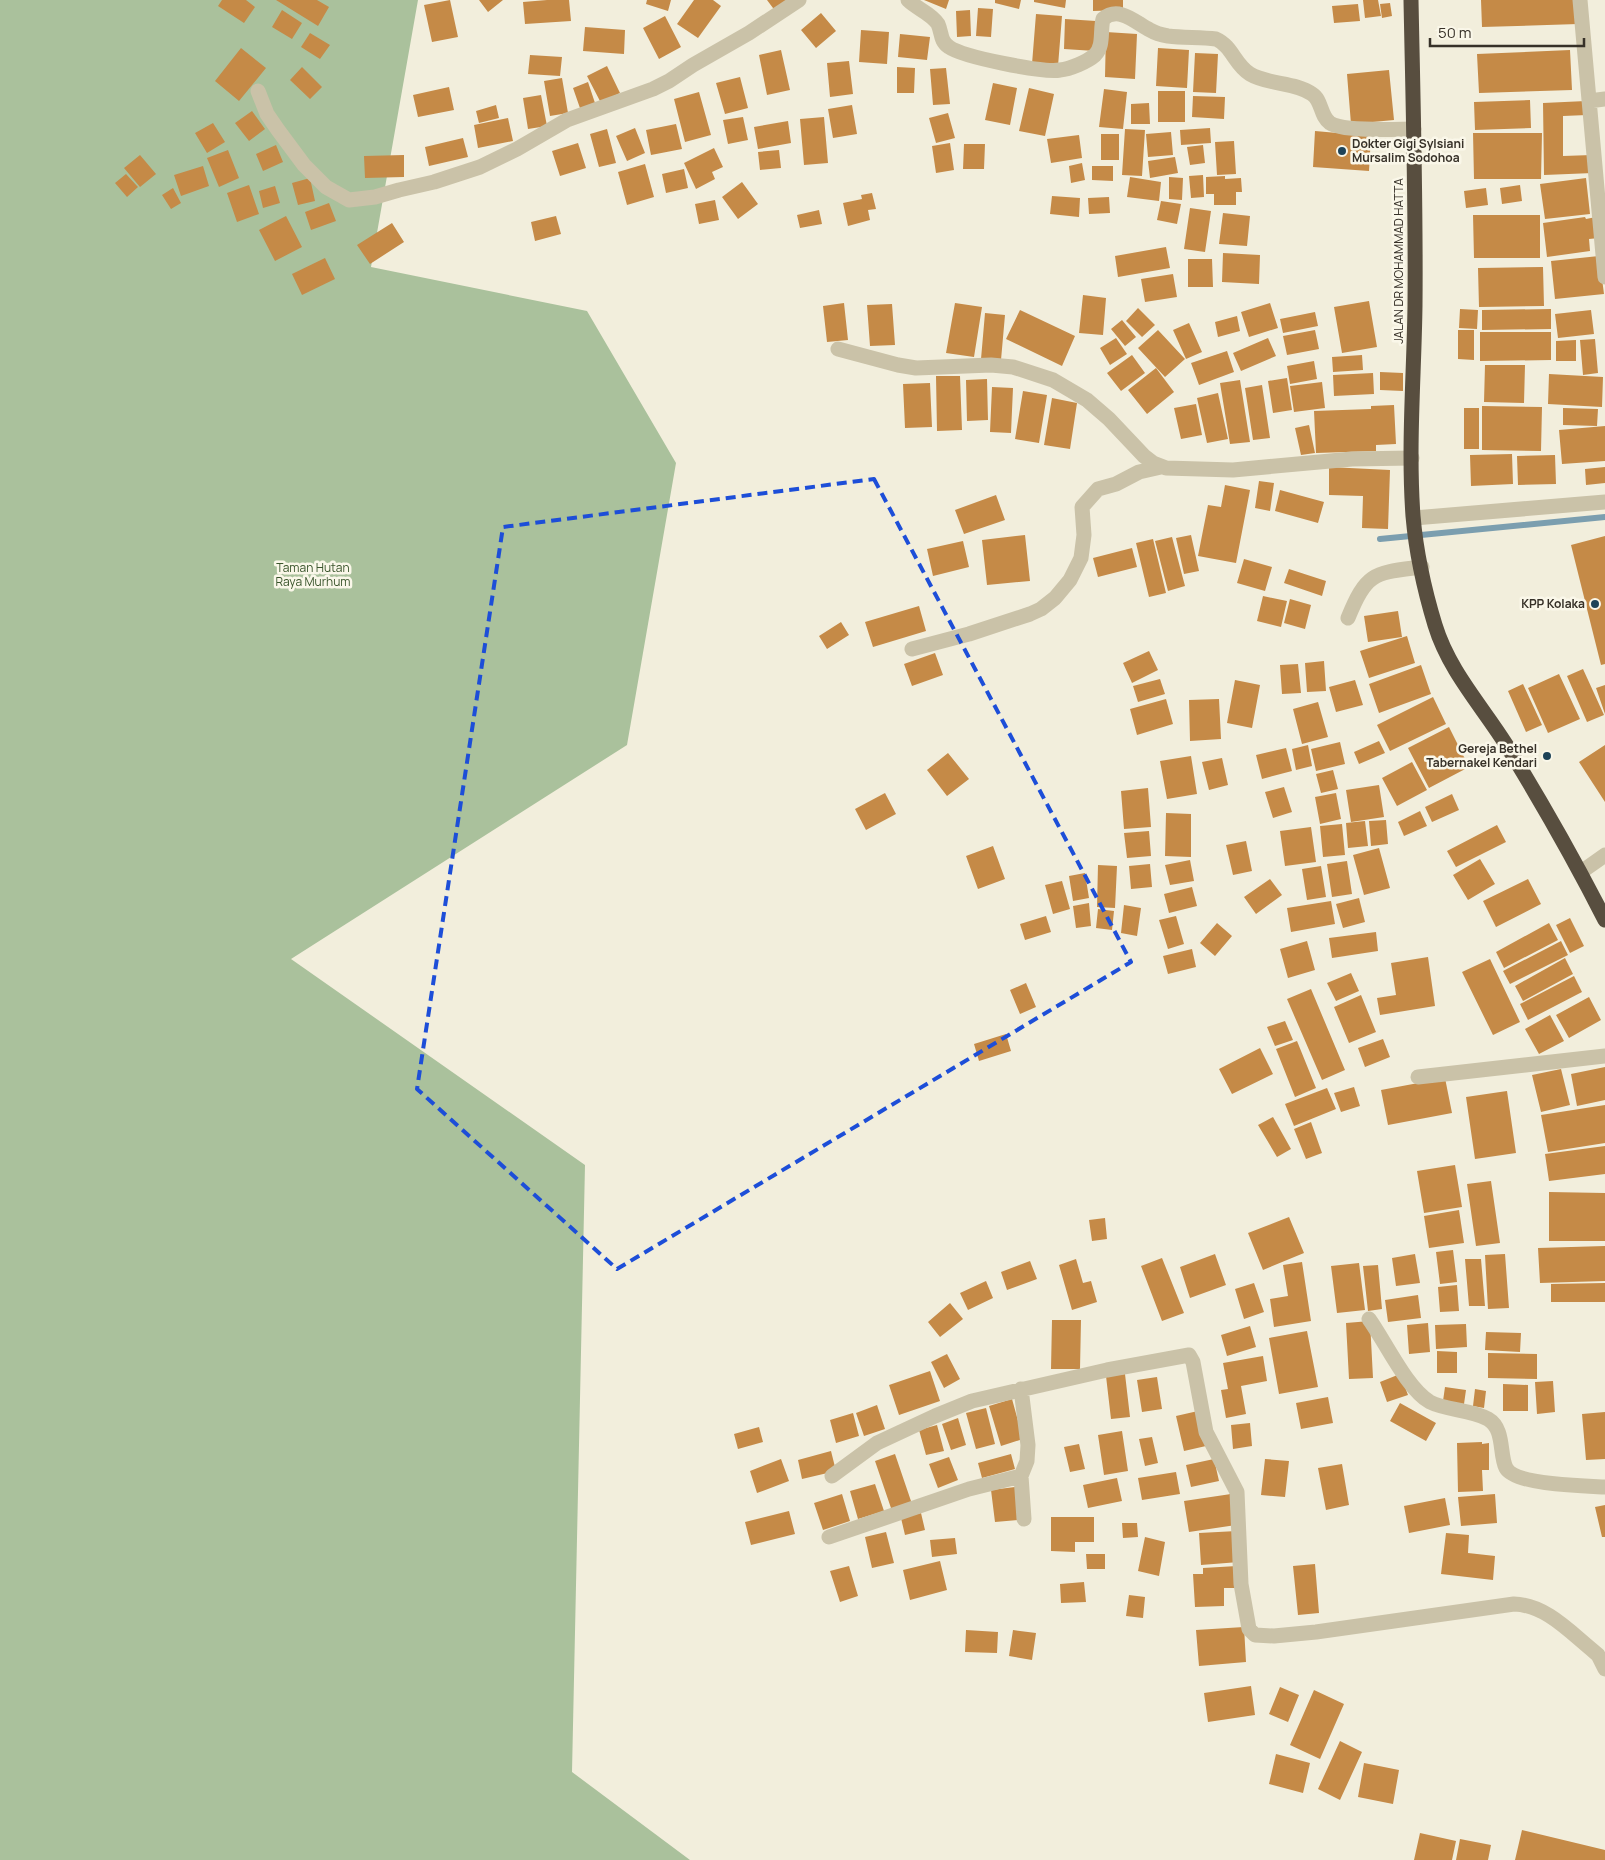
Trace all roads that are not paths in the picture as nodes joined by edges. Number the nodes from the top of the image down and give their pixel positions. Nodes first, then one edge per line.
1 (799, 0) edge
2 (908, 0) edge
3 (1411, 0) edge
4 (1580, 0) edge
5 (258, 90) dead end
6 (1605, 98) edge
7 (1589, 101) junction
8 (1414, 130) junction
9 (1603, 240) edge
10 (1605, 277) edge
11 (838, 349) dead end
12 (1412, 458) junction
13 (1161, 467) junction
14 (1605, 502) edge
15 (1414, 520) junction
16 (1422, 567) junction
17 (1348, 618) dead end
18 (912, 649) dead end
19 (1605, 855) edge
20 (1580, 872) junction
21 (1605, 920) edge
22 (1605, 1056) edge
23 (1418, 1077) dead end
24 (1369, 1319) dead end
25 (1021, 1390) junction
26 (832, 1476) dead end
27 (1021, 1476) junction
28 (1605, 1486) edge
29 (1024, 1519) dead end
30 (829, 1537) dead end
31 (1605, 1668) edge

1 - 5 street
2 - 8 street
3 - 8 highway, JALAN DR MOHAMMAD HATTA
4 - 7 street
6 - 7 street
7 - 9 street
8 - 12 highway, JALAN DR MOHAMMAD HATTA
9 - 10 street
11 - 13 street
12 - 13 street
12 - 15 highway, JALAN DR MOHAMMAD HATTA
13 - 18 street
14 - 15 street
15 - 16 highway, JALAN DR MOHAMMAD HATTA
16 - 17 street
16 - 20 highway, JALAN DR MOHAMMAD HATTA
19 - 20 street
20 - 21 highway, JALAN DR MOHAMMAD HATTA
22 - 23 street
24 - 28 street
25 - 26 street
25 - 27 street
25 - 31 street
27 - 29 street
27 - 30 street

